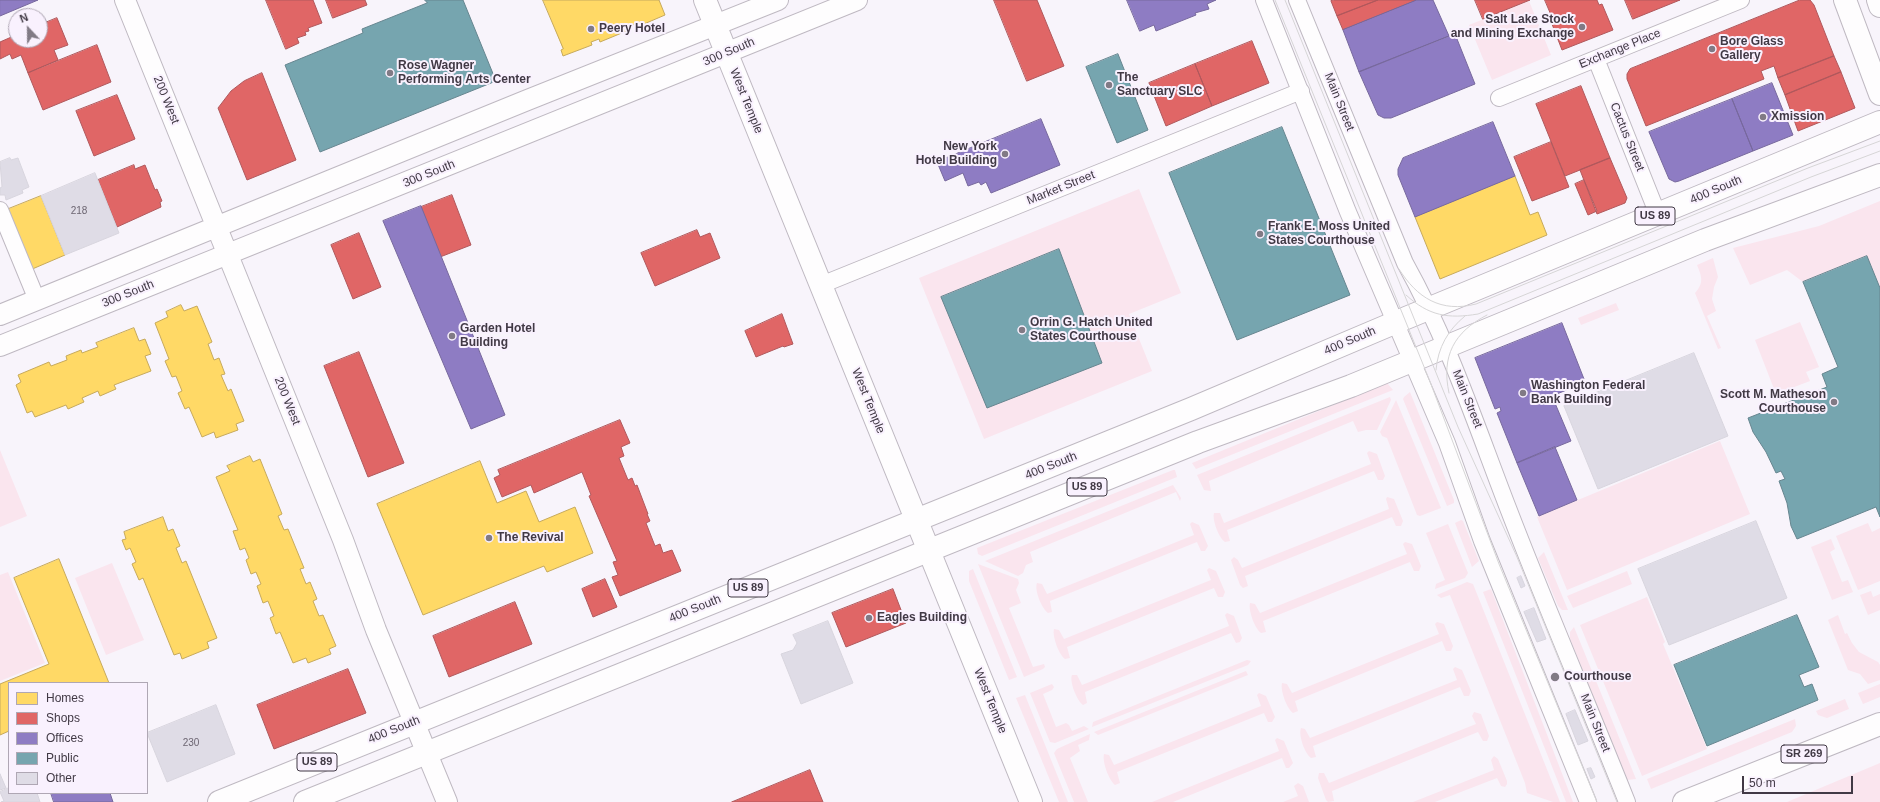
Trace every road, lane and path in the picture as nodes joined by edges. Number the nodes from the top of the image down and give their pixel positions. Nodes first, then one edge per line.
1 (125, 0) edge
2 (705, 0) edge
3 (778, 0) edge
4 (857, 0) edge
5 (1264, 0) edge
6 (1297, 0) edge
7 (1741, 0) edge
8 (1845, 0) edge
9 (1878, 0) edge
10 (1880, 6) edge
11 (716, 25) junction
12 (727, 52) junction
13 (1596, 59) junction
14 (1300, 91) junction
15 (1880, 94) edge
16 (1499, 98) dead end
17 (1880, 122) edge
18 (1880, 175) edge
19 (0, 210) edge
20 (1658, 215) junction
21 (217, 227) junction
22 (227, 254) junction
23 (821, 285) junction
24 (37, 300) junction
25 (1429, 308) junction
26 (0, 315) edge
27 (1394, 323) junction
28 (0, 346) edge
29 (1445, 346) junction
30 (1412, 361) junction
31 (916, 520) junction
32 (929, 550) junction
33 (414, 722) junction
34 (1880, 724) edge
35 (428, 754) junction
36 (219, 802) edge
37 (305, 802) edge
38 (447, 802) edge
39 (1031, 802) edge
40 (1588, 802) edge
41 (1627, 802) edge
42 (1684, 802) edge

1 - 21 street, 200 West
2 - 11 main road, West Temple
3 - 11 street
4 - 12 street, 300 South
5 - 14 street
6 - 25 street, Main Street
7 - 13 street, Exchange Place
8 - 15 main road
9 - 10 main road
11 - 12 main road, West Temple
11 - 21 street
12 - 22 street, 300 South
12 - 23 main road, West Temple
13 - 16 street, Exchange Place
13 - 20 street, Cactus Street
14 - 23 street, Market Street
14 - 27 street
17 - 20 main road, 400 South / US 89
18 - 29 main road, US 89
19 - 24 street
20 - 25 main road, 400 South / US 89
21 - 22 street, 200 West
21 - 24 street
22 - 28 street, 300 South
22 - 33 street, 200 West
23 - 31 main road, West Temple
24 - 26 street
25 - 27 main road, 400 South / US 89
25 - 29 street, Main Street
27 - 30 street
27 - 31 main road, 400 South / US 89
29 - 30 main road, US 89
29 - 41 street, Main Street
30 - 32 main road, US 89
30 - 40 street
31 - 32 main road, West Temple
31 - 33 main road, 400 South / US 89
32 - 35 main road, US 89
32 - 39 main road, West Temple
33 - 35 street, 200 West
33 - 36 main road, 400 South / US 89
34 - 42 main road, SR 269
35 - 37 main road, US 89
35 - 38 street, 200 West

